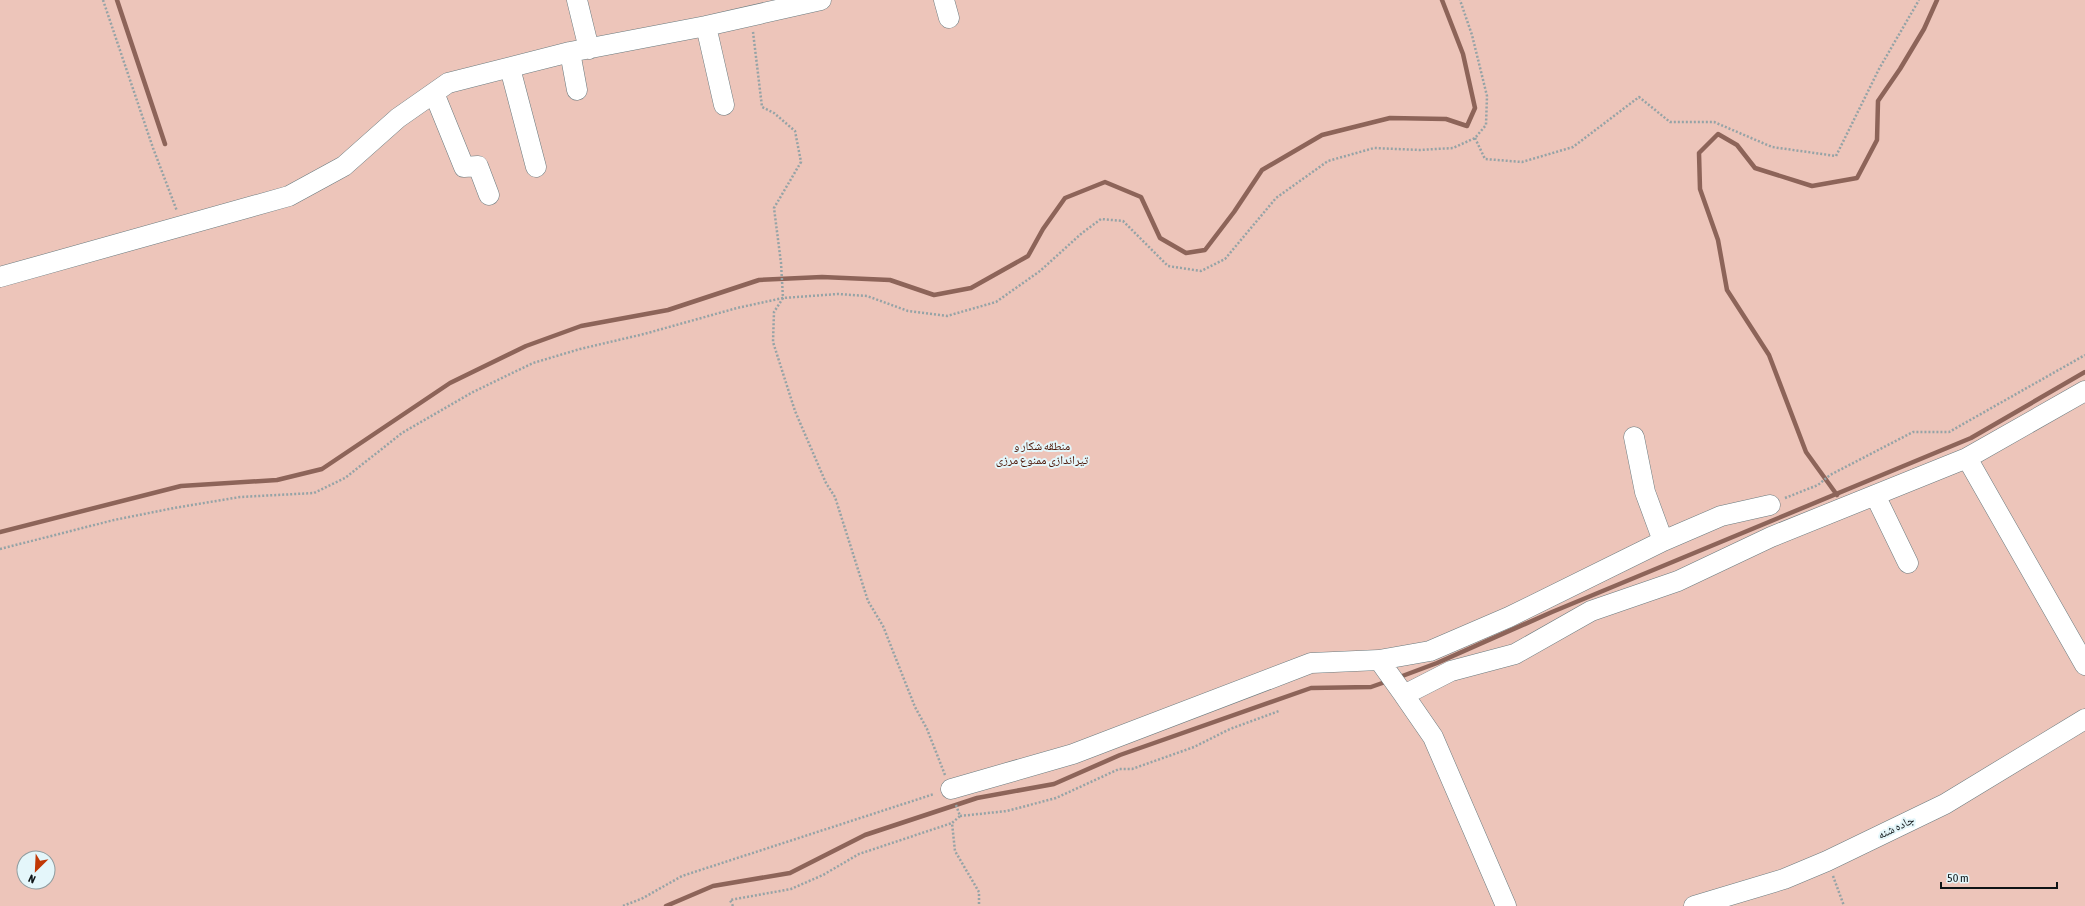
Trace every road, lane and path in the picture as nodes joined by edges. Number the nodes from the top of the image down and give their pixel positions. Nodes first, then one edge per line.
1 (104, 0) edge
2 (577, 0) edge
3 (821, 0) edge
4 (1460, 0) edge
5 (1919, 0) edge
6 (752, 16) junction
7 (706, 26) junction
8 (589, 49) junction
9 (570, 52) junction
10 (510, 68) junction
11 (577, 90) dead end
12 (434, 93) junction
13 (724, 105) dead end
14 (1475, 138) junction
15 (536, 167) dead end
16 (489, 195) dead end
17 (182, 226) junction
18 (0, 277) edge
19 (783, 298) junction
20 (2085, 355) edge
21 (2085, 391) edge
22 (1634, 437) dead end
23 (1967, 458) junction
24 (1875, 495) junction
25 (1770, 505) joint
26 (1663, 541) junction
27 (0, 549) edge
28 (1908, 563) dead end
29 (2085, 665) edge
30 (1383, 666) junction
31 (1401, 691) junction
32 (1279, 711) dead end
33 (2085, 720) edge
34 (951, 789) junction
35 (952, 823) junction
36 (1827, 861) junction
37 (623, 906) edge
38 (733, 906) edge
39 (979, 906) edge
40 (1506, 906) edge
41 (1694, 906) edge
42 (1844, 906) edge

1 - 17 path
2 - 8 street
3 - 6 street
4 - 14 path
5 - 14 path
6 - 7 street
6 - 19 path
7 - 8 street
7 - 13 street
8 - 9 street
9 - 10 street
9 - 11 street
10 - 12 street
10 - 15 street
12 - 16 street
12 - 17 street
14 - 19 path
17 - 18 street
19 - 27 path
19 - 34 path
20 - 25 path
21 - 23 street
22 - 26 street
23 - 24 street
23 - 29 street
24 - 28 street
24 - 31 street
25 - 26 street
26 - 30 street
30 - 31 street
30 - 34 street
31 - 40 street
32 - 35 path
33 - 36 street, جاده شنه
34 - 37 path
35 - 38 path
35 - 39 path
36 - 41 street, جاده شنه
36 - 42 path

